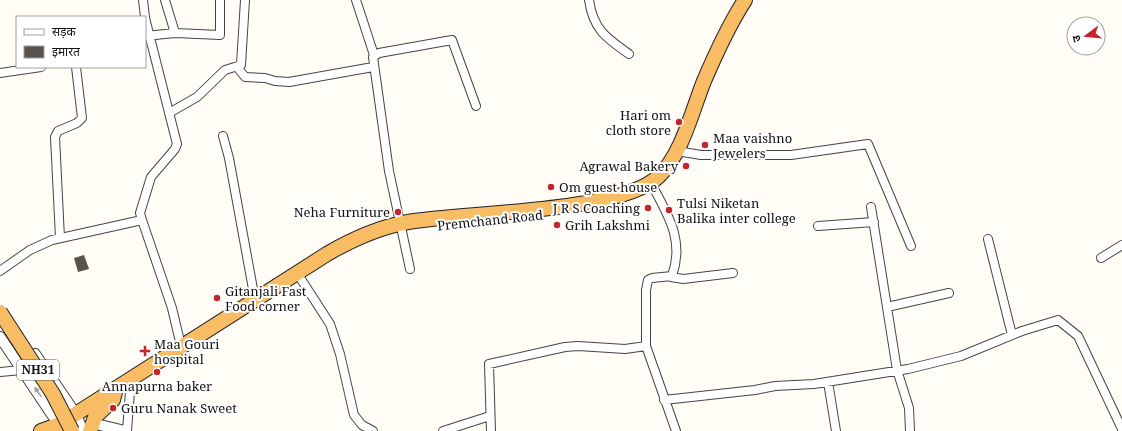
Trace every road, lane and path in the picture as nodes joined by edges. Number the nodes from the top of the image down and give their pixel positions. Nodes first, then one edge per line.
1 (143, 0) edge
2 (165, 0) edge
3 (220, 0) edge
4 (245, 0) edge
5 (356, 0) edge
6 (589, 0) edge
7 (745, 0) edge
8 (753, 0) edge
9 (145, 16) edge
10 (175, 33) junction
11 (147, 36) edge
12 (629, 54) dead end
13 (374, 55) junction
14 (237, 67) junction
15 (373, 67) junction
16 (33, 68) edge
17 (76, 68) edge
18 (0, 72) edge
19 (476, 106) dead end
20 (169, 113) junction
21 (223, 136) dead end
22 (683, 152) junction
23 (653, 187) junction
24 (871, 207) dead end
25 (142, 220) junction
26 (874, 222) junction
27 (818, 226) dead end
28 (401, 228) junction
29 (60, 238) junction
30 (988, 239) dead end
31 (1122, 245) edge
32 (911, 246) dead end
33 (1101, 258) dead end
34 (410, 269) dead end
35 (0, 271) edge
36 (297, 273) junction
37 (734, 273) dead end
38 (671, 277) junction
39 (949, 293) dead end
40 (255, 300) junction
41 (0, 303) edge
42 (887, 306) junction
43 (0, 312) edge
44 (1012, 335) junction
45 (0, 337) edge
46 (181, 346) junction
47 (646, 346) junction
48 (22, 370) junction
49 (897, 370) junction
50 (0, 372) edge
51 (131, 378) junction
52 (828, 382) junction
53 (116, 387) junction
54 (664, 400) junction
55 (75, 413) junction
56 (490, 416) junction
57 (61, 427) edge
58 (89, 428) edge
59 (1122, 429) edge
60 (41, 431) edge
61 (72, 431) edge
62 (126, 431) edge
63 (373, 431) edge
64 (443, 431) edge
65 (491, 431) edge
66 (676, 431) edge
67 (836, 431) edge
68 (910, 431) edge

1 - 9 street
2 - 10 street
3 - 10 street
4 - 14 street
5 - 13 street
6 - 12 street
7 - 23 highway, Premchand Road
8 - 22 highway, Premchand Road
10 - 11 street
11 - 20 street
13 - 15 street
13 - 19 street
14 - 15 street
14 - 20 street
15 - 28 street
16 - 18 street
17 - 29 street
20 - 25 street
21 - 40 street
22 - 23 highway, Premchand Road
22 - 32 street
23 - 28 highway, Premchand Road
23 - 38 street
24 - 26 street
25 - 29 street
25 - 46 street
26 - 27 street
26 - 42 street
28 - 34 street
28 - 36 highway, Premchand Road
29 - 35 street
30 - 44 street
31 - 33 street
36 - 40 highway, Premchand Road
36 - 63 street
37 - 38 street
38 - 47 street
39 - 42 street
40 - 46 highway, Premchand Road
41 - 55 street
42 - 49 street
43 - 61 highway, NH31, bridge
44 - 49 street
44 - 59 street
45 - 48 street
46 - 51 highway, Premchand Road
47 - 54 street
47 - 56 street
48 - 50 street
57 -> 48 street
49 - 52 street
49 - 68 street
51 - 53 highway, Premchand Road
51 - 62 street
52 - 54 street
52 - 67 street
53 - 55 highway, Premchand Road
53 - 58 highway
54 - 66 street
55 - 57 highway, Premchand Road
55 - 58 street
56 - 64 street
56 - 65 street
57 - 60 highway, Premchand Road
58 - 62 street

